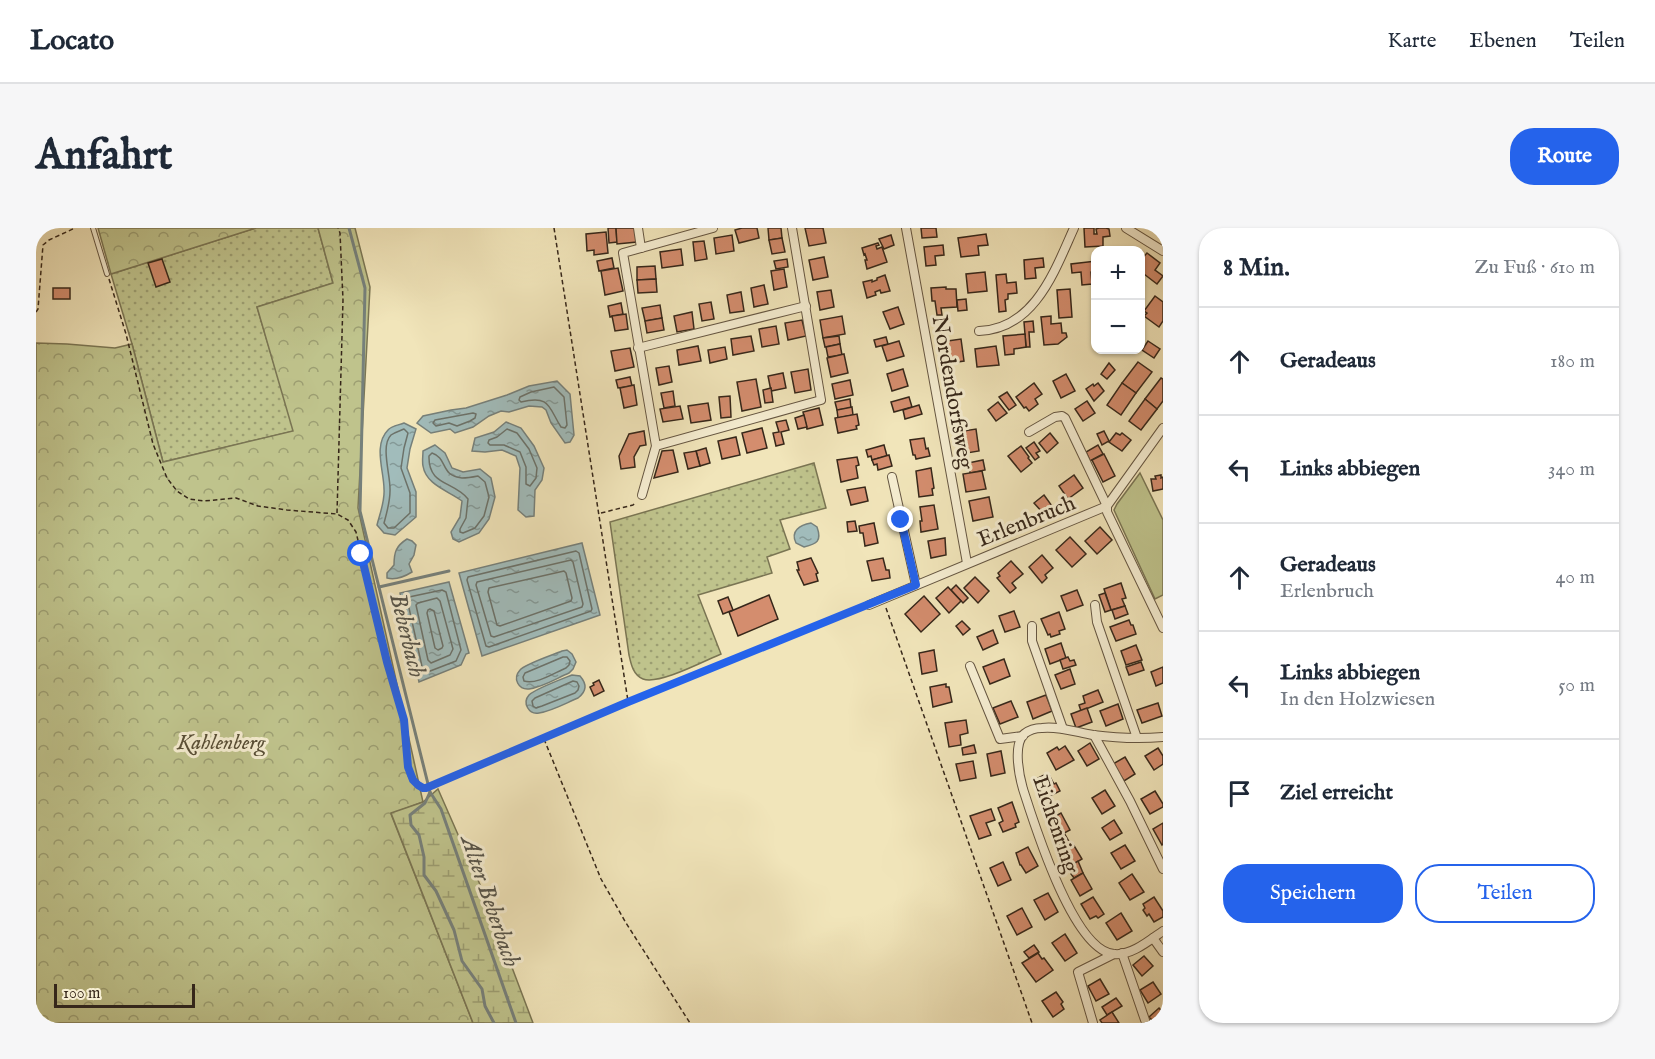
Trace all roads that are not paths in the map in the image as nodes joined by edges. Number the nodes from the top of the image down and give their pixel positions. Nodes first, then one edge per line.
1 (93, 228) edge
2 (638, 228) edge
3 (713, 228) edge
4 (792, 228) edge
5 (906, 228) edge
6 (1074, 228) edge
7 (1126, 228) edge
8 (641, 248) junction
9 (1163, 251) edge
10 (107, 274) road end
11 (806, 306) junction
12 (979, 331) dead end
13 (638, 348) junction
14 (1163, 428) edge
15 (1029, 432) dead end
16 (656, 446) junction
17 (892, 477) dead end
18 (642, 495) road end
19 (1107, 506) junction
20 (967, 563) junction
21 (916, 585) junction
22 (869, 605) road end
23 (1095, 605) dead end
24 (1032, 626) dead end
25 (1163, 628) edge
26 (970, 666) dead end
27 (1063, 729) junction
28 (1094, 735) junction
29 (1023, 736) junction
30 (1163, 737) edge
31 (1137, 738) junction
32 (1163, 869) edge
33 (1163, 931) edge
34 (1153, 938) junction
35 (1163, 952) edge
36 (1118, 954) junction
37 (1145, 1020) dead end
38 (1093, 1023) edge

1 - 10 lane
2 - 8 street
3 - 8 street
4 - 11 street
5 - 20 street, Nordendorfsweg
6 - 12 street
7 - 9 street
8 - 13 street
11 - 13 street
11 - 16 street
13 - 16 street
14 - 19 street, Erlenbruch
15 - 19 street
16 - 18 street
17 - 21 street
19 - 20 street, Erlenbruch
19 - 25 street
20 - 21 street, Erlenbruch
21 - 22 street, Erlenbruch
23 - 31 street
24 - 27 street
26 - 29 street
27 - 28 street
27 - 29 street
28 - 31 street
28 - 32 street
29 - 36 street, Eichenring
30 - 31 street
33 - 34 street
34 - 35 street
34 - 36 street
36 - 37 street
36 - 38 street

